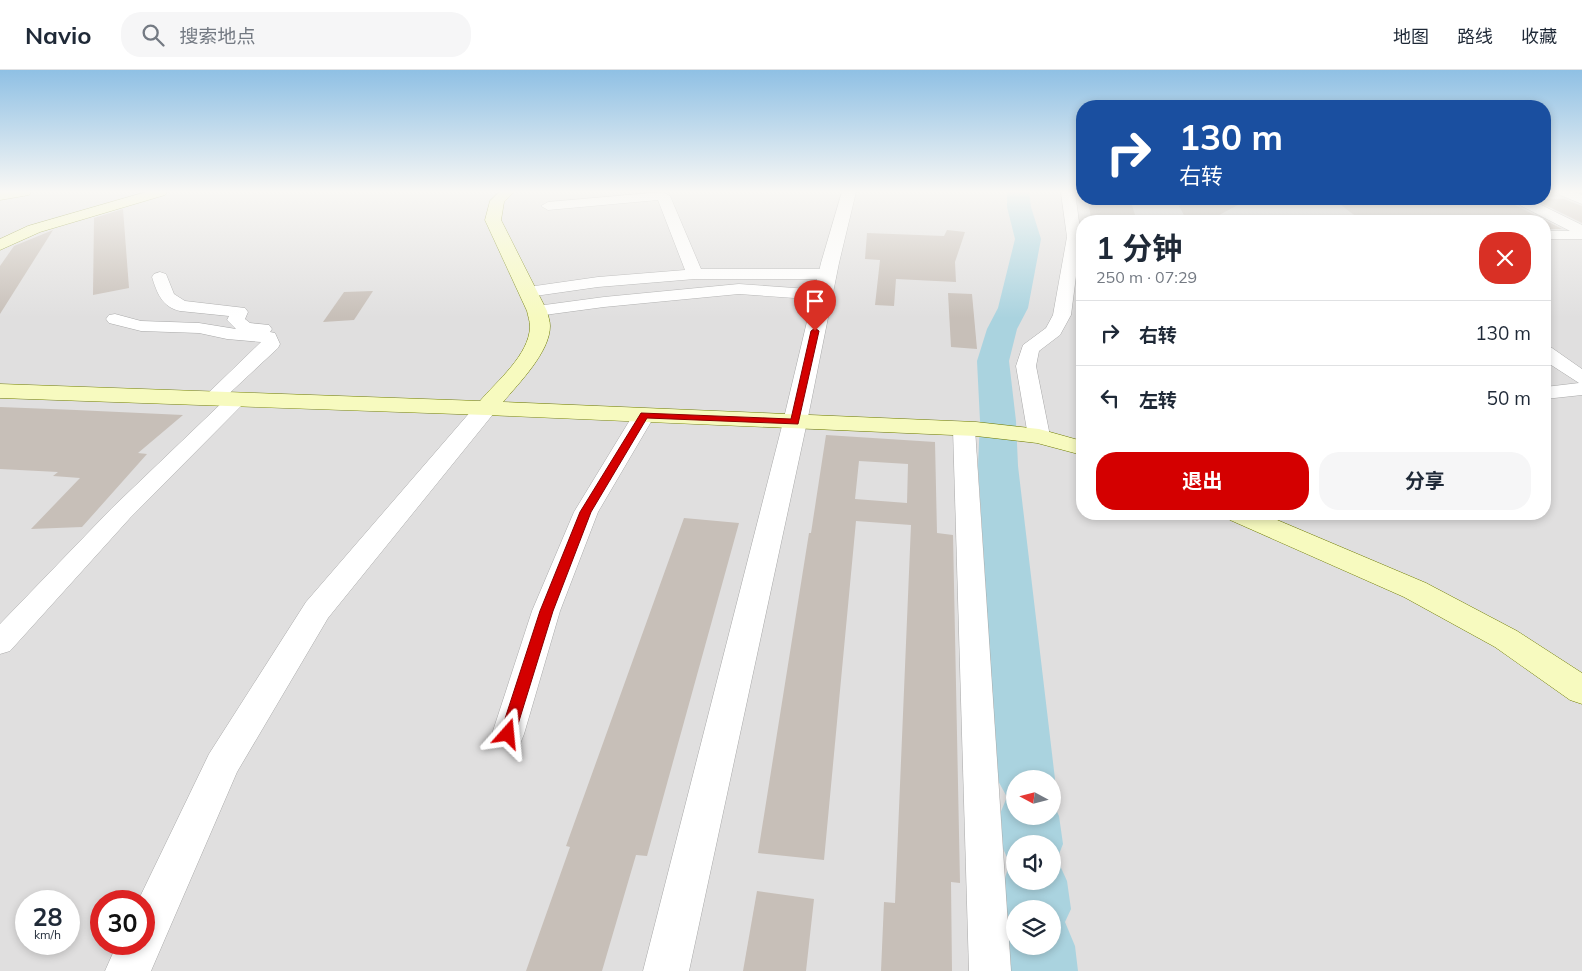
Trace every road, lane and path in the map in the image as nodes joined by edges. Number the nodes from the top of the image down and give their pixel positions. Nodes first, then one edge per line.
1 (23, 234) edge
2 (500, 234) edge
3 (679, 234) edge
4 (838, 234) edge
5 (1074, 234) edge
6 (1551, 235) edge
7 (1582, 235) edge
8 (0, 245) edge
9 (695, 274) junction
10 (160, 277) dead end
11 (825, 284) junction
12 (528, 292) junction
13 (537, 311) junction
14 (114, 319) dead end
15 (268, 337) junction
16 (1551, 356) edge
17 (1582, 378) edge
18 (1582, 389) edge
19 (0, 391) edge
20 (1551, 392) edge
21 (224, 399) junction
22 (486, 408) junction
23 (644, 415) junction
24 (795, 422) junction
25 (970, 429) junction
26 (1039, 436) junction
27 (1076, 446) edge
28 (1254, 520) edge
29 (0, 643) edge
30 (1582, 691) edge
31 (508, 734) dead end
32 (155, 912) edge
33 (135, 955) edge
34 (128, 971) edge
35 (666, 971) edge
36 (990, 971) edge

1 - 8 main road
2 - 12 main road
3 - 9 street
4 - 11 street
5 - 26 street
6 - 7 street
9 - 11 street
9 - 12 street
10 - 15 street
11 - 13 street
11 - 24 street
12 - 13 main road
13 - 22 main road
14 - 15 street
15 - 21 street
16 - 17 street
18 - 20 street
19 - 21 main road
21 - 22 main road
21 - 29 street
22 - 23 main road
22 - 32 street
23 - 24 main road
23 - 31 street
24 - 25 main road
24 - 35 street
25 - 26 main road
25 - 36 street
26 - 27 main road
28 - 30 main road
33 - 34 street

